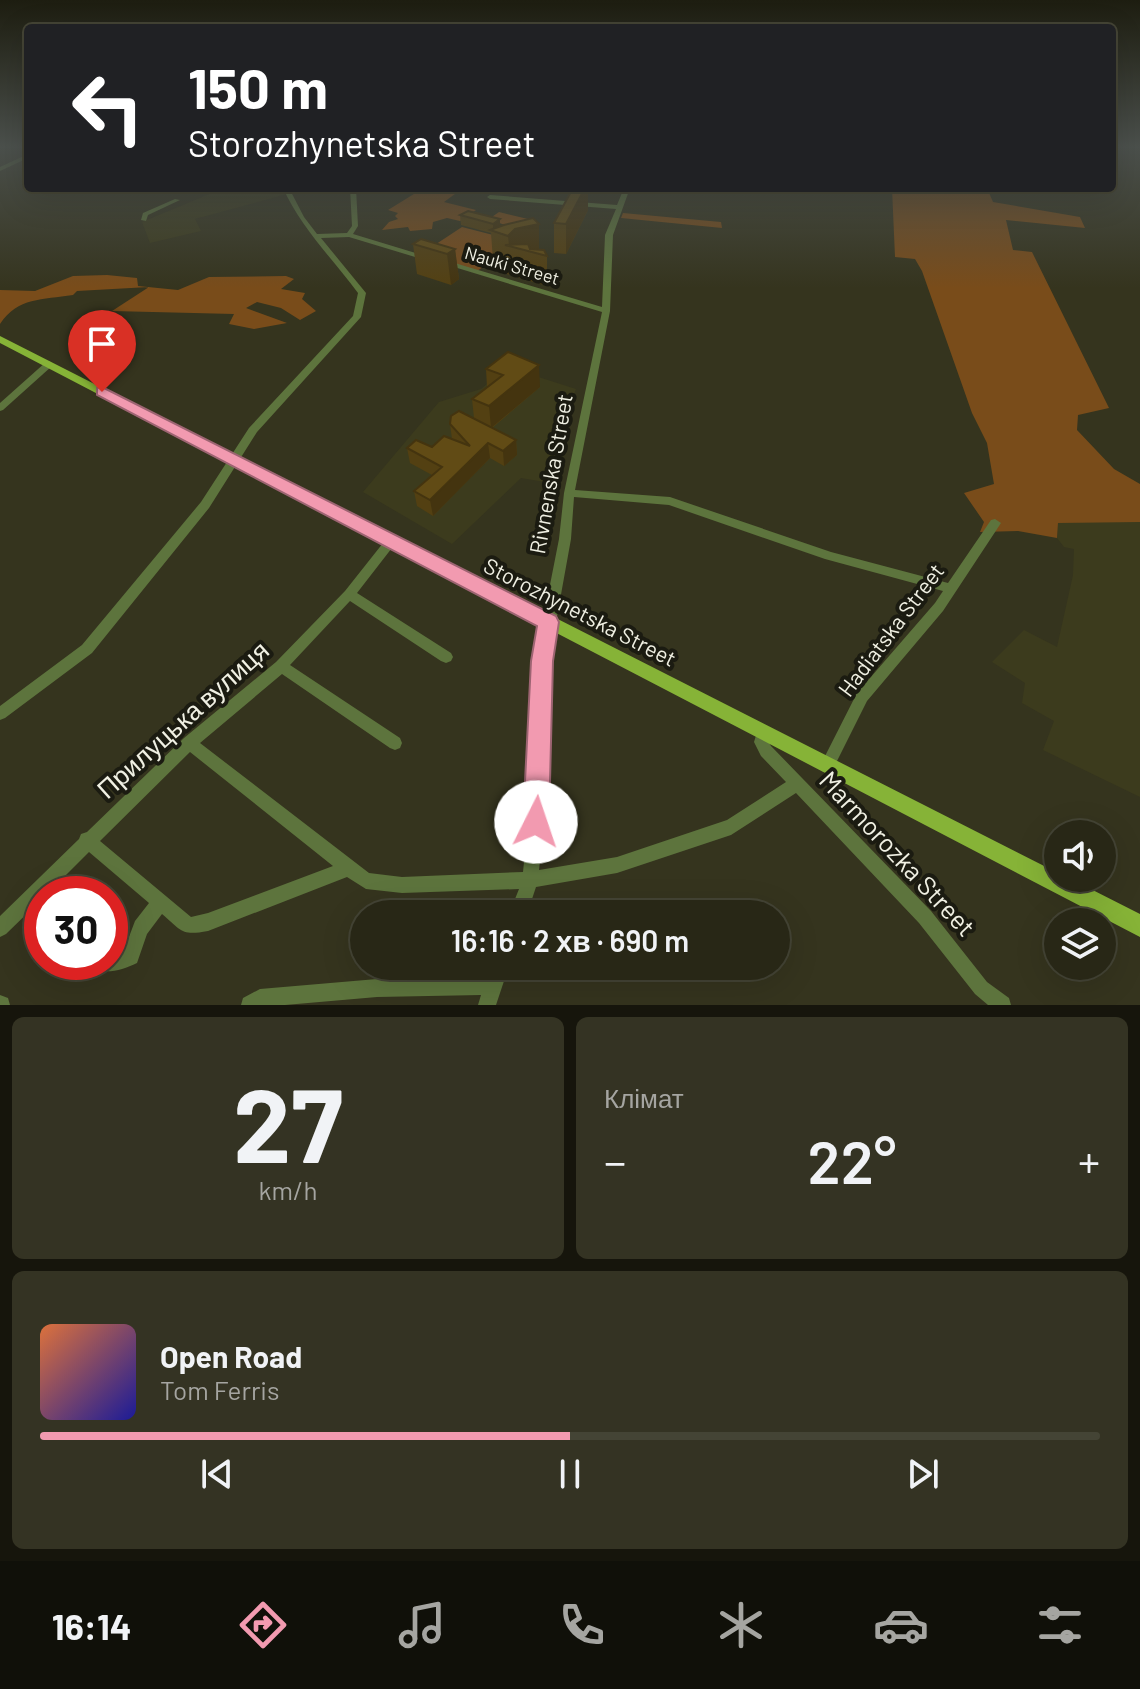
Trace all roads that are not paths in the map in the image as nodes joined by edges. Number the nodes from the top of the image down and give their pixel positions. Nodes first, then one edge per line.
1 (289, 195) edge
2 (353, 195) edge
3 (624, 195) edge
4 (490, 197) dead end
5 (177, 200) dead end
6 (618, 207) junction
7 (144, 220) dead end
8 (349, 235) junction
9 (316, 236) junction
10 (606, 311) junction
11 (0, 339) edge
12 (49, 364) junction
13 (0, 408) edge
14 (234, 461) junction
15 (569, 493) junction
16 (995, 523) dead end
17 (391, 541) junction
18 (951, 589) junction
19 (349, 594) junction
20 (548, 622) junction
21 (446, 657) dead end
22 (281, 666) junction
23 (0, 714) edge
24 (763, 734) junction
25 (189, 743) junction
26 (395, 743) dead end
27 (827, 766) junction
28 (797, 784) junction
29 (87, 840) junction
30 (348, 868) junction
31 (530, 880) junction
32 (523, 900) edge
33 (161, 904) junction
34 (1140, 926) edge
35 (0, 928) edge
36 (128, 958) edge
37 (496, 980) edge
38 (494, 986) junction
39 (250, 1005) edge
40 (487, 1005) edge
41 (1002, 1005) edge

1 - 9 street
2 - 8 street
3 - 6 street, Rivnenska Street
4 - 6 street
5 - 7 street
6 - 10 street, Rivnenska Street
8 - 9 street, Nauki Street
8 - 10 street, Nauki Street
9 - 14 street
10 - 15 street, Rivnenska Street
11 - 12 main road, Storozhynetska Street
12 - 13 street
12 - 14 main road, Storozhynetska Street
14 - 17 main road, Storozhynetska Street
14 - 23 street
15 - 18 street
15 - 20 street, Rivnenska Street
16 - 18 street, Hadiatska Street
17 - 19 street, Прилуцька вулиця
17 - 20 main road, Storozhynetska Street
18 - 27 street, Hadiatska Street
19 - 21 street
19 - 22 street, Прилуцька вулиця
20 - 24 main road, Storozhynetska Street
20 - 31 street, Rivnenska Street
22 - 25 street, Прилуцька вулиця
22 - 26 street
24 - 27 main road, Storozhynetska Street
24 - 28 street, Marmorozka Street
25 - 29 street, Прилуцька вулиця
25 - 30 street
27 - 34 main road, Storozhynetska Street
28 - 31 street
28 - 41 street, Marmorozka Street
29 - 33 street
29 - 35 street, Прилуцька вулиця
30 - 31 street
30 - 33 street
31 - 32 street, Rivnenska Street
33 - 36 street
37 - 38 street
38 - 39 street
38 - 40 street

